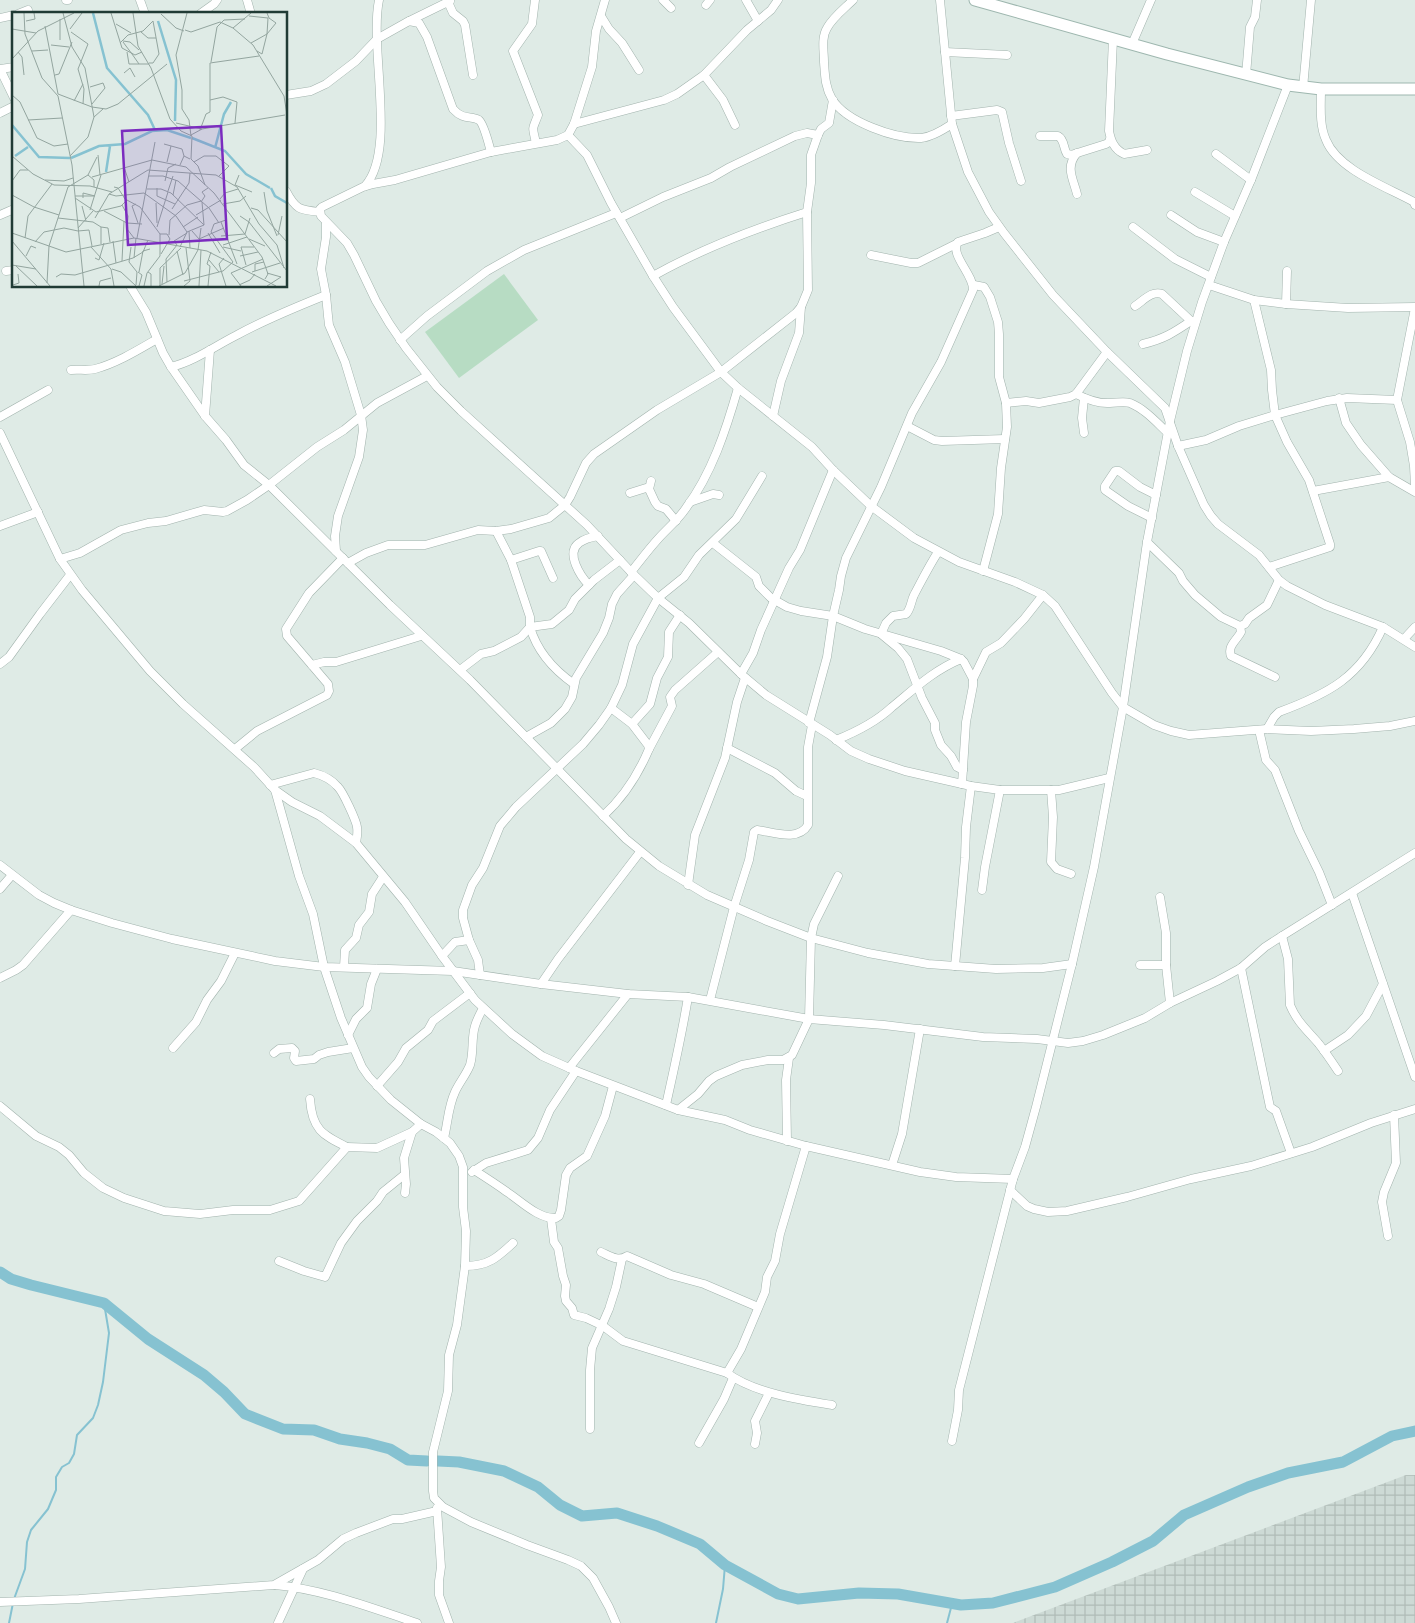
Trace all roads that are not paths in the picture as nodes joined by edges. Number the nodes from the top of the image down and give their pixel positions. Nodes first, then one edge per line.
1 (140, 0) edge
2 (217, 0) edge
3 (378, 0) edge
4 (535, 0) edge
5 (606, 0) edge
6 (663, 0) edge
7 (746, 0) edge
8 (778, 0) edge
9 (853, 0) edge
10 (940, 0) edge
11 (975, 0) edge
12 (1150, 0) edge
13 (1257, 0) edge
14 (1311, 0) edge
15 (449, 1) edge
16 (1006, 5) edge
17 (671, 8) dead end
18 (28, 10) dead end
19 (23, 12) edge
20 (144, 12) edge
21 (203, 12) edge
22 (601, 16) junction
23 (409, 21) junction
24 (758, 21) junction
25 (377, 39) junction
26 (1113, 39) junction
27 (1132, 44) junction
28 (945, 52) junction
29 (1007, 54) dead end
30 (12, 67) edge
31 (638, 70) dead end
32 (473, 75) dead end
33 (1246, 75) junction
34 (704, 76) junction
35 (1288, 85) junction
36 (1303, 88) junction
37 (1415, 89) edge
38 (1321, 90) junction
39 (12, 94) edge
40 (288, 95) edge
41 (833, 100) junction
42 (12, 107) edge
43 (0, 113) edge
44 (952, 120) junction
45 (574, 124) junction
46 (735, 125) dead end
47 (568, 135) junction
48 (818, 135) junction
49 (1040, 136) dead end
50 (1110, 139) junction
51 (536, 143) junction
52 (1147, 150) dead end
53 (491, 152) junction
54 (1077, 153) junction
55 (1216, 154) dead end
56 (1250, 180) junction
57 (1022, 181) dead end
58 (363, 187) junction
59 (1195, 192) dead end
60 (1077, 194) dead end
61 (288, 196) edge
62 (1415, 205) edge
63 (12, 210) edge
64 (320, 212) junction
65 (807, 212) junction
66 (0, 215) edge
67 (618, 215) junction
68 (1171, 215) dead end
69 (1235, 216) junction
70 (326, 223) junction
71 (998, 226) junction
72 (1133, 227) dead end
73 (1224, 242) junction
74 (956, 244) junction
75 (871, 255) dead end
76 (1287, 271) dead end
77 (653, 276) junction
78 (1210, 281) junction
79 (974, 285) junction
80 (131, 288) edge
81 (326, 295) junction
82 (1254, 300) junction
83 (1286, 304) junction
84 (1135, 306) dead end
85 (801, 307) junction
86 (1415, 308) edge
87 (1193, 321) junction
88 (157, 339) junction
89 (400, 340) junction
90 (1143, 344) dead end
91 (210, 350) junction
92 (1107, 352) junction
93 (171, 367) junction
94 (71, 370) dead end
95 (721, 372) junction
96 (427, 376) junction
97 (738, 388) junction
98 (48, 390) dead end
99 (1076, 394) junction
100 (1084, 398) junction
101 (1339, 398) junction
102 (1397, 400) junction
103 (1006, 403) junction
104 (361, 415) junction
105 (1275, 415) junction
106 (0, 416) edge
107 (205, 416) junction
108 (773, 416) junction
109 (1170, 421) junction
110 (907, 426) junction
111 (0, 433) edge
112 (1084, 433) dead end
113 (1168, 434) junction
114 (1005, 439) junction
115 (1412, 441) edge
116 (1178, 446) junction
117 (1414, 466) edge
118 (833, 470) junction
119 (762, 476) dead end
120 (1389, 477) junction
121 (269, 485) junction
122 (1415, 486) edge
123 (1313, 491) junction
124 (1415, 492) edge
125 (630, 493) dead end
126 (719, 495) dead end
127 (1156, 495) junction
128 (690, 502) junction
129 (565, 505) junction
130 (871, 506) junction
131 (38, 512) junction
132 (1152, 518) junction
133 (676, 521) junction
134 (0, 526) edge
135 (496, 531) junction
136 (598, 536) junction
137 (1147, 542) junction
138 (713, 543) junction
139 (336, 551) junction
140 (938, 552) junction
141 (60, 559) junction
142 (346, 560) junction
143 (511, 560) junction
144 (620, 560) junction
145 (1269, 567) junction
146 (983, 571) junction
147 (632, 573) junction
148 (70, 576) junction
149 (553, 578) dead end
150 (1279, 580) junction
151 (589, 585) junction
152 (1043, 595) junction
153 (658, 598) junction
154 (775, 601) junction
155 (680, 615) junction
156 (833, 616) junction
157 (1240, 626) junction
158 (530, 627) junction
159 (1383, 627) junction
160 (1415, 627) edge
161 (881, 634) junction
162 (422, 636) junction
163 (1404, 639) junction
164 (1415, 646) edge
165 (718, 652) junction
166 (961, 659) junction
167 (0, 664) edge
168 (312, 666) junction
169 (460, 670) junction
170 (743, 676) junction
171 (1275, 677) dead end
172 (973, 679) junction
173 (574, 684) junction
174 (917, 686) junction
175 (1123, 707) junction
176 (611, 708) junction
177 (1415, 721) edge
178 (632, 724) junction
179 (810, 724) junction
180 (1263, 729) junction
181 (526, 737) junction
182 (836, 740) junction
183 (727, 748) junction
184 (235, 749) junction
185 (649, 749) junction
186 (556, 768) junction
187 (963, 770) junction
188 (1109, 778) junction
189 (962, 784) junction
190 (971, 786) junction
191 (272, 788) junction
192 (1000, 790) junction
193 (1051, 790) junction
194 (807, 796) junction
195 (603, 816) junction
196 (356, 843) junction
197 (640, 852) junction
198 (1415, 853) edge
199 (0, 865) edge
200 (1071, 874) dead end
201 (12, 875) junction
202 (838, 876) dead end
203 (383, 877) junction
204 (688, 885) junction
205 (0, 889) edge
206 (982, 890) dead end
207 (1352, 893) junction
208 (1160, 897) dead end
209 (1332, 905) junction
210 (734, 907) junction
211 (71, 910) junction
212 (1282, 936) junction
213 (811, 938) junction
214 (469, 940) junction
215 (235, 953) junction
216 (442, 956) junction
217 (1072, 964) junction
218 (1140, 964) dead end
219 (1166, 965) junction
220 (955, 966) junction
221 (324, 967) junction
222 (344, 968) junction
223 (1241, 968) junction
224 (377, 969) junction
225 (453, 971) junction
226 (480, 975) junction
227 (0, 978) edge
228 (542, 984) junction
229 (1383, 984) junction
230 (470, 993) junction
231 (628, 994) junction
232 (688, 997) junction
233 (710, 1000) junction
234 (1170, 1003) junction
235 (483, 1008) junction
236 (809, 1019) junction
237 (920, 1029) junction
238 (348, 1036) junction
239 (1052, 1041) junction
240 (173, 1048) dead end
241 (353, 1048) junction
242 (1324, 1051) junction
243 (274, 1053) dead end
244 (789, 1058) junction
245 (572, 1070) junction
246 (1338, 1071) dead end
247 (1415, 1077) edge
248 (377, 1086) junction
249 (613, 1086) junction
250 (310, 1099) dead end
251 (666, 1105) junction
252 (0, 1106) edge
253 (678, 1110) junction
254 (1415, 1110) edge
255 (1394, 1115) junction
256 (422, 1124) junction
257 (412, 1132) junction
258 (444, 1138) junction
259 (787, 1141) junction
260 (806, 1146) junction
261 (347, 1147) junction
262 (1291, 1153) junction
263 (892, 1165) junction
264 (474, 1170) junction
265 (404, 1175) junction
266 (463, 1178) junction
267 (1013, 1179) junction
268 (1010, 1190) junction
269 (405, 1193) dead end
270 (551, 1218) junction
271 (1388, 1236) dead end
272 (513, 1243) dead end
273 (601, 1252) dead end
274 (622, 1259) junction
275 (279, 1261) dead end
276 (464, 1266) junction
277 (758, 1307) junction
278 (602, 1326) junction
279 (730, 1376) junction
280 (769, 1392) junction
281 (832, 1405) dead end
282 (590, 1429) dead end
283 (952, 1441) dead end
284 (699, 1443) dead end
285 (755, 1444) dead end
286 (437, 1507) junction
287 (303, 1569) junction
288 (274, 1585) junction
289 (294, 1586) junction
290 (0, 1602) edge
291 (278, 1623) edge
292 (417, 1623) edge
293 (449, 1623) edge
294 (616, 1623) edge

1 - 20 street
2 - 21 street
3 - 25 street
4 - 51 street
5 - 22 street
6 - 17 street
7 - 24 street
8 - 24 street
9 - 41 street
10 - 28 street
11 - 16 street
12 - 27 street
13 - 33 street
14 - 36 street
15 - 23 street
15 - 32 street
16 - 26 street
18 - 19 street
22 - 31 street
22 - 45 street
23 - 25 street
23 - 53 street
24 - 34 street
25 - 40 street
25 - 58 street
26 - 27 street
26 - 50 street
27 - 33 street
28 - 29 street
28 - 44 street
30 - 39 street
33 - 35 street
34 - 45 street
34 - 46 street
35 - 36 street
35 - 56 street
36 - 38 street
37 - 38 street
38 - 62 street
41 - 44 street
41 - 48 street
42 - 43 street
44 - 57 street
44 - 71 street
45 - 47 street
47 - 51 street
47 - 67 street
48 - 65 street
48 - 67 street
49 - 54 street
50 - 52 street
50 - 54 street
51 - 53 street
53 - 58 street
54 - 60 street
55 - 56 street
56 - 69 street
58 - 64 street
59 - 69 street
61 - 64 street
63 - 66 street
64 - 70 street
65 - 77 street
65 - 85 street
67 - 77 street
67 - 89 street
68 - 73 street
69 - 73 street
70 - 81 street
70 - 89 street
71 - 74 street
71 - 92 street
72 - 78 street
73 - 78 street
74 - 75 street
74 - 79 street
76 - 83 street
77 - 95 street
78 - 82 street
78 - 87 street
79 - 103 street
79 - 110 street
80 - 88 street
81 - 91 street
81 - 104 street
82 - 83 street
82 - 105 street
83 - 86 street
84 - 87 street
85 - 95 street
85 - 108 street
86 - 102 street
87 - 90 street
87 - 109 street
88 - 93 street
88 - 94 street
89 - 96 street
91 - 93 street
91 - 107 street
92 - 99 street
92 - 109 street
93 - 107 street
95 - 97 street
95 - 129 street
96 - 104 street
96 - 129 street
97 - 108 street
97 - 128 street
98 - 106 street
99 - 100 street
99 - 103 street
100 - 112 street
100 - 113 street
101 - 102 street
101 - 105 street
101 - 120 street
102 - 115 street
103 - 114 street
104 - 121 street
104 - 139 street
105 - 116 street
105 - 123 street
107 - 121 street
108 - 118 street
109 - 113 street
109 - 116 street
110 - 114 street
110 - 130 street
111 - 131 street
113 - 127 street
114 - 146 street
115 - 117 street
116 - 145 street
117 - 122 street
118 - 130 street
118 - 154 street
119 - 138 street
120 - 123 street
120 - 124 street
121 - 139 street
121 - 141 street
123 - 145 street
125 - 133 street
126 - 128 street
127 - 132 street
127 - 132 street
128 - 133 street
129 - 135 street
129 - 136 street
130 - 140 street
130 - 156 street
131 - 134 street
131 - 141 street
132 - 137 street
133 - 147 street
135 - 142 street
135 - 143 street
136 - 144 street
136 - 151 street
137 - 157 street
137 - 175 street
138 - 153 street
138 - 154 street
139 - 142 street
140 - 146 street
140 - 161 street
141 - 148 street
142 - 162 street
142 - 168 street
143 - 149 street
143 - 158 street
144 - 147 street
144 - 151 street
145 - 150 street
146 - 152 street
147 - 153 street
147 - 173 street
148 - 167 street
148 - 184 street
150 - 157 street
150 - 159 street
151 - 158 street
152 - 172 street
152 - 175 street
153 - 155 street
153 - 176 street
154 - 156 street
154 - 170 street
155 - 165 street
155 - 178 street
156 - 161 street
156 - 179 street
157 - 171 street
158 - 169 street
158 - 173 street
159 - 163 street
159 - 180 street
160 - 163 street
161 - 166 street
161 - 174 street
162 - 168 street
162 - 169 street
163 - 164 street
165 - 170 street
165 - 185 street
166 - 172 street
166 - 174 street
168 - 184 street
169 - 181 street
170 - 179 street
170 - 183 street
172 - 187 street
173 - 181 street
174 - 182 street
174 - 187 street
175 - 180 street
175 - 188 street
176 - 178 street
176 - 186 street
177 - 180 street
178 - 185 street
179 - 182 street
179 - 194 street
180 - 209 street
181 - 186 street
182 - 189 street
183 - 194 street
183 - 204 street
184 - 191 street
185 - 195 street
186 - 195 street
186 - 214 street
187 - 189 street
188 - 193 street
188 - 217 street
189 - 190 street
190 - 192 street
190 - 220 street
191 - 196 street
191 - 196 street
191 - 221 street
192 - 193 street
192 - 206 street
193 - 200 street
194 - 210 street
195 - 197 street
196 - 203 street
197 - 204 street
197 - 228 street
198 - 207 street
199 - 201 street
201 - 205 street
201 - 211 street
202 - 213 street
203 - 216 street
203 - 222 street
204 - 210 street
207 - 209 street
207 - 229 street
208 - 219 street
209 - 212 street
210 - 213 street
210 - 233 street
211 - 215 street
211 - 227 street
212 - 223 street
212 - 242 street
213 - 220 street
213 - 236 street
214 - 216 street
214 - 226 street
215 - 221 street
215 - 240 street
216 - 225 street
217 - 220 street
217 - 239 street
218 - 219 street
219 - 234 street
221 - 222 street
221 - 238 street
222 - 224 street
223 - 234 street
223 - 262 street
224 - 225 street
224 - 238 street
225 - 226 street
225 - 230 street
226 - 228 street
228 - 231 street
229 - 242 street
229 - 247 street
230 - 235 street
230 - 248 street
231 - 232 street
231 - 245 street
232 - 233 street
232 - 251 street
233 - 236 street
234 - 239 street
235 - 245 street
235 - 258 street
236 - 237 street
236 - 244 street
237 - 239 street
237 - 263 street
238 - 241 street
239 - 267 street
241 - 243 street
241 - 248 street
242 - 246 street
244 - 253 street
244 - 259 street
245 - 249 street
245 - 264 street
248 - 256 street
249 - 251 street
249 - 270 street
250 - 261 street
251 - 253 street
252 - 261 street
253 - 259 street
254 - 255 street
255 - 262 street
255 - 271 street
256 - 257 street
256 - 258 street
257 - 261 street
257 - 265 street
258 - 266 street
259 - 260 street
260 - 263 street
260 - 277 street
262 - 268 street
263 - 267 street
264 - 266 street
264 - 270 street
265 - 269 street
265 - 275 street
266 - 276 street
267 - 268 street
268 - 283 street
270 - 278 street
272 - 276 street
273 - 274 street
274 - 277 street
274 - 278 street
276 - 286 street
277 - 279 street
278 - 279 street
278 - 282 street
279 - 280 street
279 - 284 street
280 - 281 street
280 - 285 street
286 - 287 street
286 - 293 street
286 - 294 street
287 - 288 street
287 - 289 street
288 - 289 street
288 - 290 street
289 - 291 street
289 - 292 street

